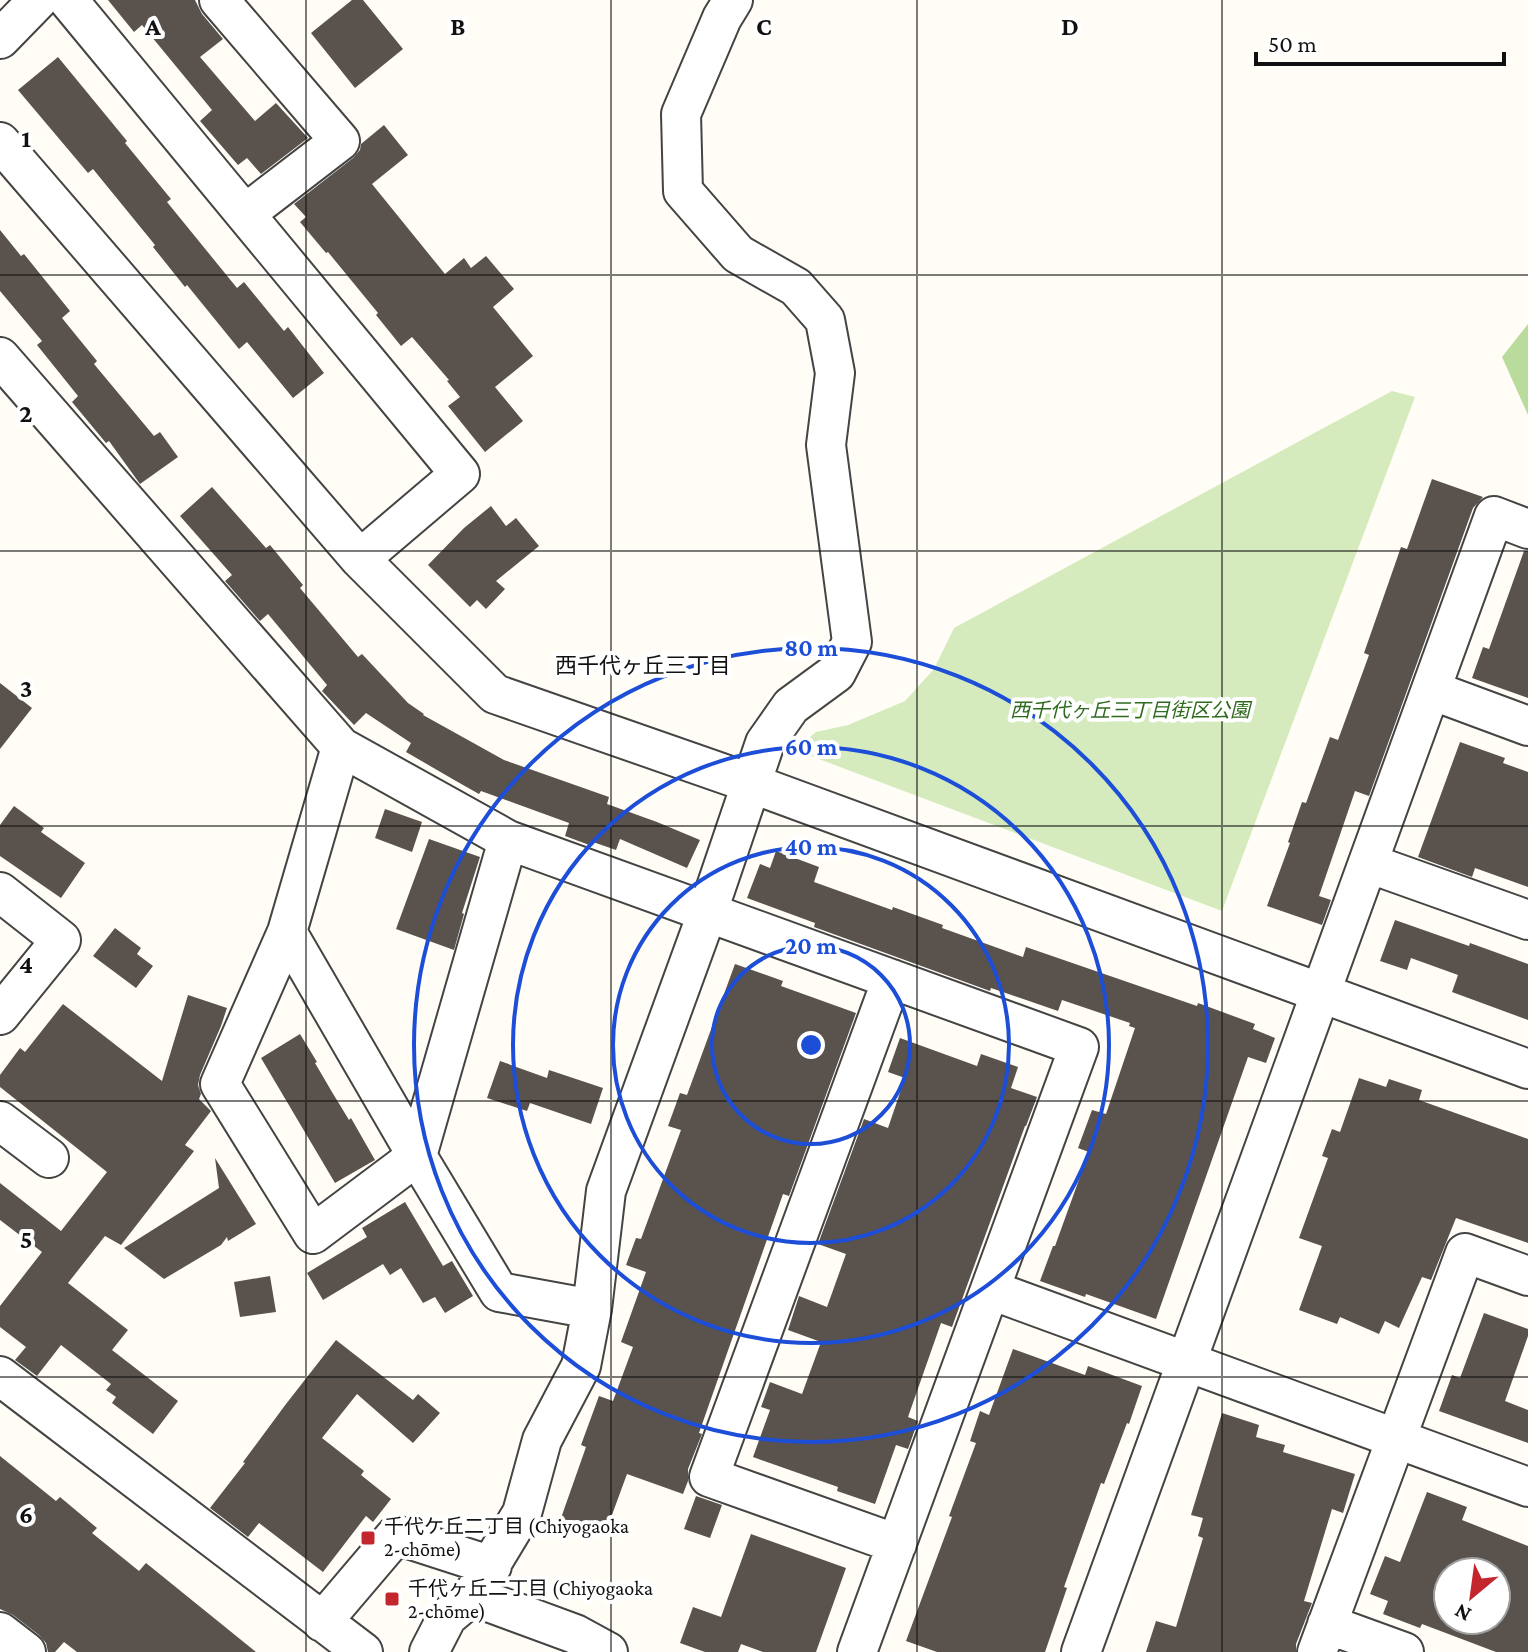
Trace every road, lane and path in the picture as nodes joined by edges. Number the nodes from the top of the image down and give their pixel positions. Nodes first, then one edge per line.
1 (38, 0) edge
2 (68, 0) edge
3 (219, 0) edge
4 (733, 0) edge
5 (0, 39) edge
6 (0, 142) edge
7 (245, 214) junction
8 (0, 357) edge
9 (1528, 529) edge
10 (360, 559) junction
11 (1431, 690) junction
12 (1528, 726) edge
13 (341, 747) junction
14 (753, 784) junction
15 (508, 840) junction
16 (1368, 863) junction
17 (0, 892) edge
18 (708, 911) junction
19 (1528, 920) edge
20 (287, 932) junction
21 (892, 979) junction
22 (1321, 993) junction
23 (0, 1015) edge
24 (1528, 1069) edge
25 (0, 1121) edge
26 (417, 1156) junction
27 (49, 1158) dead end
28 (1528, 1276) edge
29 (991, 1290) junction
30 (592, 1309) junction
31 (1188, 1363) junction
32 (0, 1376) edge
33 (1395, 1438) junction
34 (1528, 1487) edge
35 (897, 1544) junction
36 (482, 1581) junction
37 (322, 1622) junction
38 (0, 1632) edge
39 (1322, 1638) edge
40 (26, 1652) edge
41 (363, 1652) edge
42 (429, 1652) edge
43 (608, 1652) edge
44 (857, 1652) edge
45 (1081, 1652) edge
46 (1404, 1652) edge

1 - 5 street
2 - 7 street
3 - 7 street
4 - 14 street
6 - 10 street
7 - 10 street
8 - 13 street
9 - 11 street
10 - 14 street
11 - 12 street
11 - 16 street
13 - 15 street
13 - 20 street
14 - 18 street
14 - 22 street
15 - 18 street
15 - 26 street
16 - 19 street
16 - 22 street
17 - 23 street
18 - 21 street
18 - 30 street
20 - 26 street
20 - 26 street
21 - 29 street
21 - 35 street
22 - 24 street
22 - 31 street
25 - 27 street
26 - 30 street
28 - 33 street
29 - 31 street
29 - 35 street
30 - 36 street
31 - 33 street
31 - 45 street
32 - 37 street
33 - 34 street
33 - 39 street
35 - 44 street
36 - 37 street
36 - 42 street
36 - 43 street
37 - 41 street
38 - 40 street
39 - 46 street

